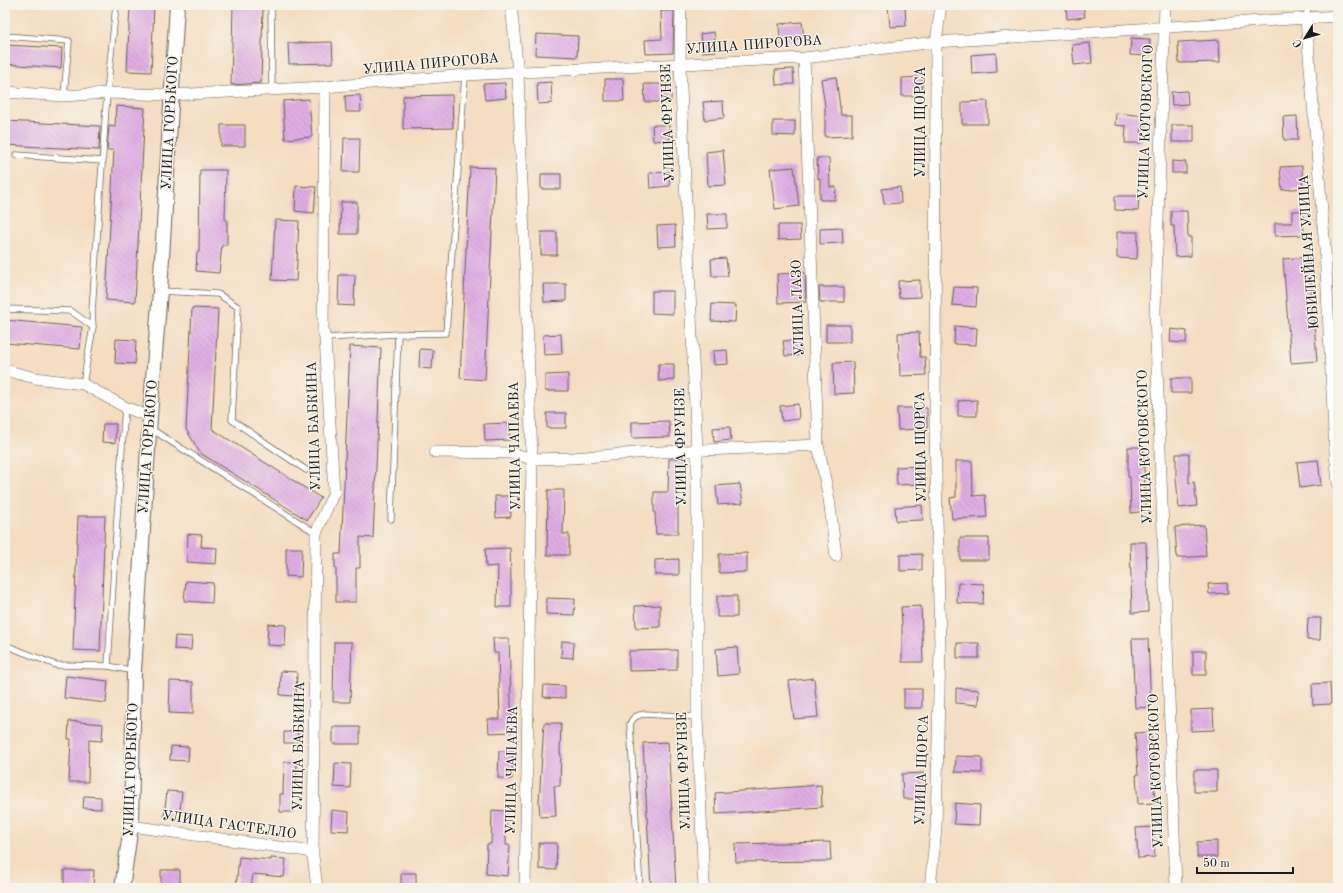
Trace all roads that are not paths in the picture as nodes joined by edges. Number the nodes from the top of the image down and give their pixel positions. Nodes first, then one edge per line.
1 (116, 5) edge
2 (177, 5) edge
3 (271, 5) edge
4 (511, 5) edge
5 (681, 5) edge
6 (941, 5) edge
7 (1165, 5) edge
8 (1308, 5) edge
9 (1338, 16) edge
10 (1306, 19) junction
11 (1164, 28) junction
12 (5, 36) edge
13 (936, 42) junction
14 (804, 58) junction
15 (680, 65) junction
16 (518, 72) junction
17 (465, 75) junction
18 (325, 87) junction
19 (272, 90) junction
20 (5, 92) edge
21 (107, 93) junction
22 (172, 95) junction
23 (64, 96) junction
24 (16, 155) dead end
25 (103, 161) junction
26 (160, 291) junction
27 (5, 310) edge
28 (93, 326) junction
29 (398, 334) junction
30 (325, 338) junction
31 (5, 370) edge
32 (82, 384) junction
33 (125, 407) junction
34 (149, 422) junction
35 (818, 444) junction
36 (697, 451) junction
37 (435, 452) dead end
38 (1337, 453) edge
39 (532, 459) junction
40 (306, 470) dead end
41 (1338, 483) edge
42 (391, 519) dead end
43 (316, 534) junction
44 (836, 556) dead end
45 (5, 645) edge
46 (108, 666) junction
47 (134, 671) junction
48 (697, 717) junction
49 (131, 826) junction
50 (313, 856) junction
51 (122, 888) edge
52 (317, 888) edge
53 (525, 888) edge
54 (640, 888) edge
55 (704, 888) edge
56 (930, 888) edge
57 (1176, 888) edge

1 - 21 lane
2 - 22 street, УЛИЦА ГОРЬКОГО
3 - 19 lane
4 - 16 street, УЛИЦА ЧАПАЕВА
5 - 15 street, УЛИЦА ФРУНЗЕ
6 - 13 street, УЛИЦА ЩОРСА
7 - 11 street, УЛИЦА КОТОВСКОГО
8 - 10 lane
9 - 10 street, УЛИЦА ПИРОГОВА
10 - 11 street, УЛИЦА ПИРОГОВА
10 - 38 street, ЮБИЛЕЙНАЯ УЛИЦА
11 - 13 street, УЛИЦА ПИРОГОВА
11 - 57 street, УЛИЦА КОТОВСКОГО
12 - 23 lane
13 - 14 street, УЛИЦА ПИРОГОВА
13 - 56 street, УЛИЦА ЩОРСА
14 - 15 street, УЛИЦА ПИРОГОВА
14 - 35 street, УЛИЦА ЛАЗО
15 - 16 street, УЛИЦА ПИРОГОВА
15 - 36 street, УЛИЦА ФРУНЗЕ
16 - 17 street, УЛИЦА ПИРОГОВА
16 - 39 street, УЛИЦА ЧАПАЕВА
17 - 18 street, УЛИЦА ПИРОГОВА
17 - 29 lane
18 - 19 street, УЛИЦА ПИРОГОВА
18 - 30 street, УЛИЦА БАБКИНА
19 - 22 street, УЛИЦА ПИРОГОВА
20 - 23 street, УЛИЦА ПИРОГОВА
21 - 22 street, УЛИЦА ПИРОГОВА
21 - 23 street, УЛИЦА ПИРОГОВА
21 - 25 lane
22 - 26 street, УЛИЦА ГОРЬКОГО
24 - 25 lane
25 - 28 lane
26 - 34 street, УЛИЦА ГОРЬКОГО
26 - 40 lane
27 - 28 lane
28 - 32 lane
29 - 30 lane
29 - 42 lane
30 - 43 street, УЛИЦА БАБКИНА
31 - 32 street
32 - 33 street
33 - 34 street
33 - 46 lane
34 - 43 lane
34 - 47 street, УЛИЦА ГОРЬКОГО
35 - 36 street
35 - 44 street, УЛИЦА ЛАЗО
36 - 39 street
36 - 48 street, УЛИЦА ФРУНЗЕ
37 - 39 street
38 - 41 street, ЮБИЛЕЙНАЯ УЛИЦА
39 - 53 street, УЛИЦА ЧАПАЕВА
43 - 50 street, УЛИЦА БАБКИНА
45 - 46 lane
46 - 47 lane
47 - 49 street, УЛИЦА ГОРЬКОГО
48 - 54 lane
48 - 55 street, УЛИЦА ФРУНЗЕ
49 - 50 street, УЛИЦА ГАСТЕЛЛО
49 - 51 street, УЛИЦА ГОРЬКОГО
50 - 52 street

